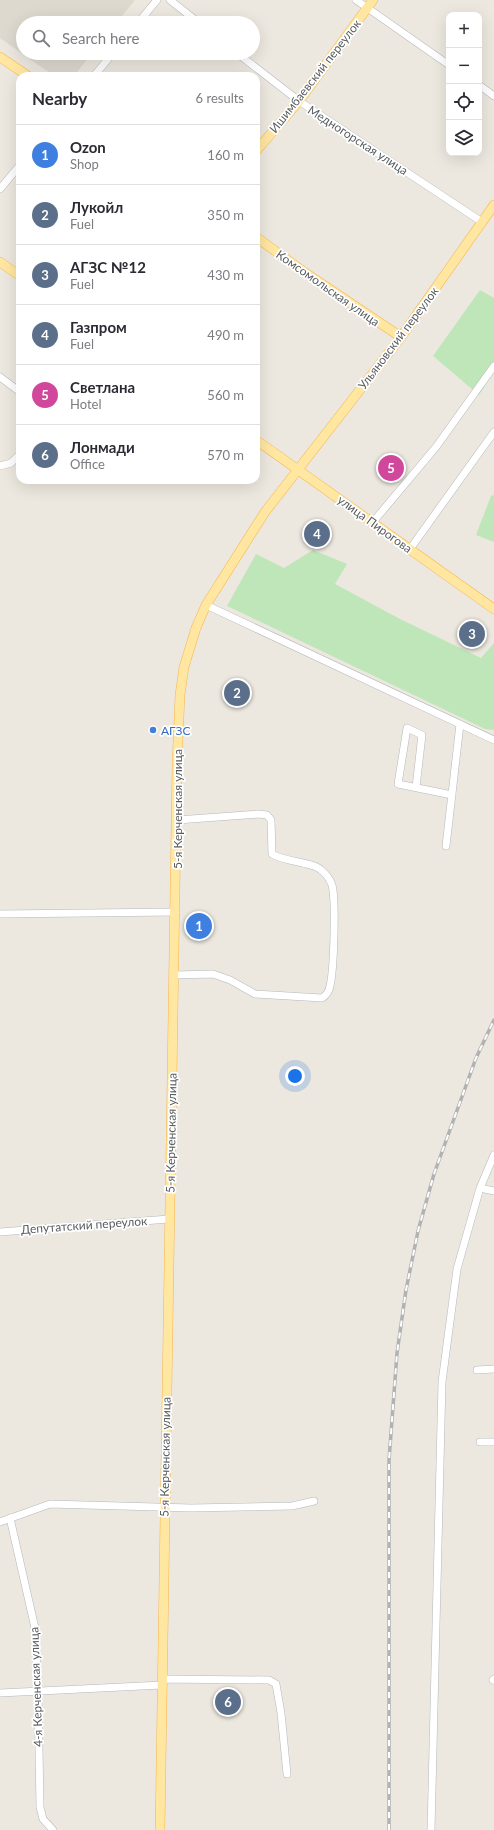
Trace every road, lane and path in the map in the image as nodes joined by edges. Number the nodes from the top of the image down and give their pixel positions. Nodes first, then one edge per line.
1 (156, 0) edge
2 (170, 0) edge
3 (356, 0) edge
4 (373, 0) edge
5 (367, 8) junction
6 (143, 16) edge
7 (190, 16) edge
8 (0, 57) edge
9 (107, 60) edge
10 (247, 60) edge
11 (446, 63) edge
12 (22, 72) edge
13 (97, 72) edge
14 (482, 87) edge
15 (494, 96) edge
16 (299, 101) junction
17 (260, 146) edge
18 (16, 170) edge
19 (0, 190) edge
20 (494, 205) edge
21 (482, 222) junction
22 (260, 240) edge
23 (0, 262) edge
24 (16, 273) edge
25 (401, 338) junction
26 (494, 366) edge
27 (0, 377) edge
28 (16, 389) edge
29 (494, 432) edge
30 (260, 443) edge
31 (16, 458) edge
32 (3, 465) edge
33 (298, 469) junction
34 (373, 522) junction
35 (410, 549) junction
36 (206, 605) junction
37 (494, 609) edge
38 (460, 724) junction
39 (494, 740) edge
40 (416, 787) junction
41 (452, 795) junction
42 (177, 820) junction
43 (446, 846) dead end
44 (176, 912) junction
45 (0, 914) edge
46 (175, 976) junction
47 (494, 1155) edge
48 (480, 1188) junction
49 (494, 1191) edge
50 (169, 1219) junction
51 (0, 1232) edge
52 (494, 1369) edge
53 (477, 1370) dead end
54 (480, 1442) dead end
55 (494, 1442) edge
56 (314, 1502) dead end
57 (165, 1507) junction
58 (10, 1518) junction
59 (0, 1522) edge
60 (162, 1682) junction
61 (38, 1692) junction
62 (0, 1693) edge
63 (287, 1774) dead end
64 (53, 1830) edge
65 (160, 1830) edge
66 (431, 1830) edge

1 - 6 street
2 - 7 street
3 - 5 street
4 - 5 main road, Ишимбаевский переулок
5 - 11 street
5 - 16 main road, Ишимбаевский переулок
8 - 12 main road
9 - 13 street
10 - 16 street, Медногорская улица
14 - 15 street
16 - 17 main road, Ишимбаевский переулок
16 - 21 street, Медногорская улица
18 - 19 street
20 - 21 main road, Ульяновский переулок
21 - 25 main road, Ульяновский переулок
22 - 25 main road, Комсомольская улица
23 - 24 main road
25 - 33 main road, Ульяновский переулок
26 - 34 street
27 - 28 street
29 - 35 street
30 - 33 main road, улица Пирогова
31 - 32 street
33 - 34 main road, улица Пирогова
33 - 36 main road, 5-я Керченская улица
34 - 35 main road, улица Пирогова
35 - 37 main road, улица Пирогова
36 - 38 street
36 - 42 main road, 5-я Керченская улица
38 - 39 street
38 - 41 street
40 - 40 street
40 - 41 street
41 - 43 street
42 - 44 main road, 5-я Керченская улица
42 - 46 street
44 - 45 street
44 - 46 main road, 5-я Керченская улица
46 - 50 main road, 5-я Керченская улица
47 - 48 street
48 - 49 street
48 - 66 street
50 - 51 street, Депутатский переулок
50 - 57 main road, 5-я Керченская улица
52 - 53 street
54 - 55 street
56 - 57 street
57 - 58 street
57 - 60 main road, 5-я Керченская улица
58 - 59 street
58 - 61 street, 4-я Керченская улица
60 - 61 street
60 - 63 street
60 - 65 main road, 5-я Керченская улица
61 - 62 street
61 - 64 street, 4-я Керченская улица

